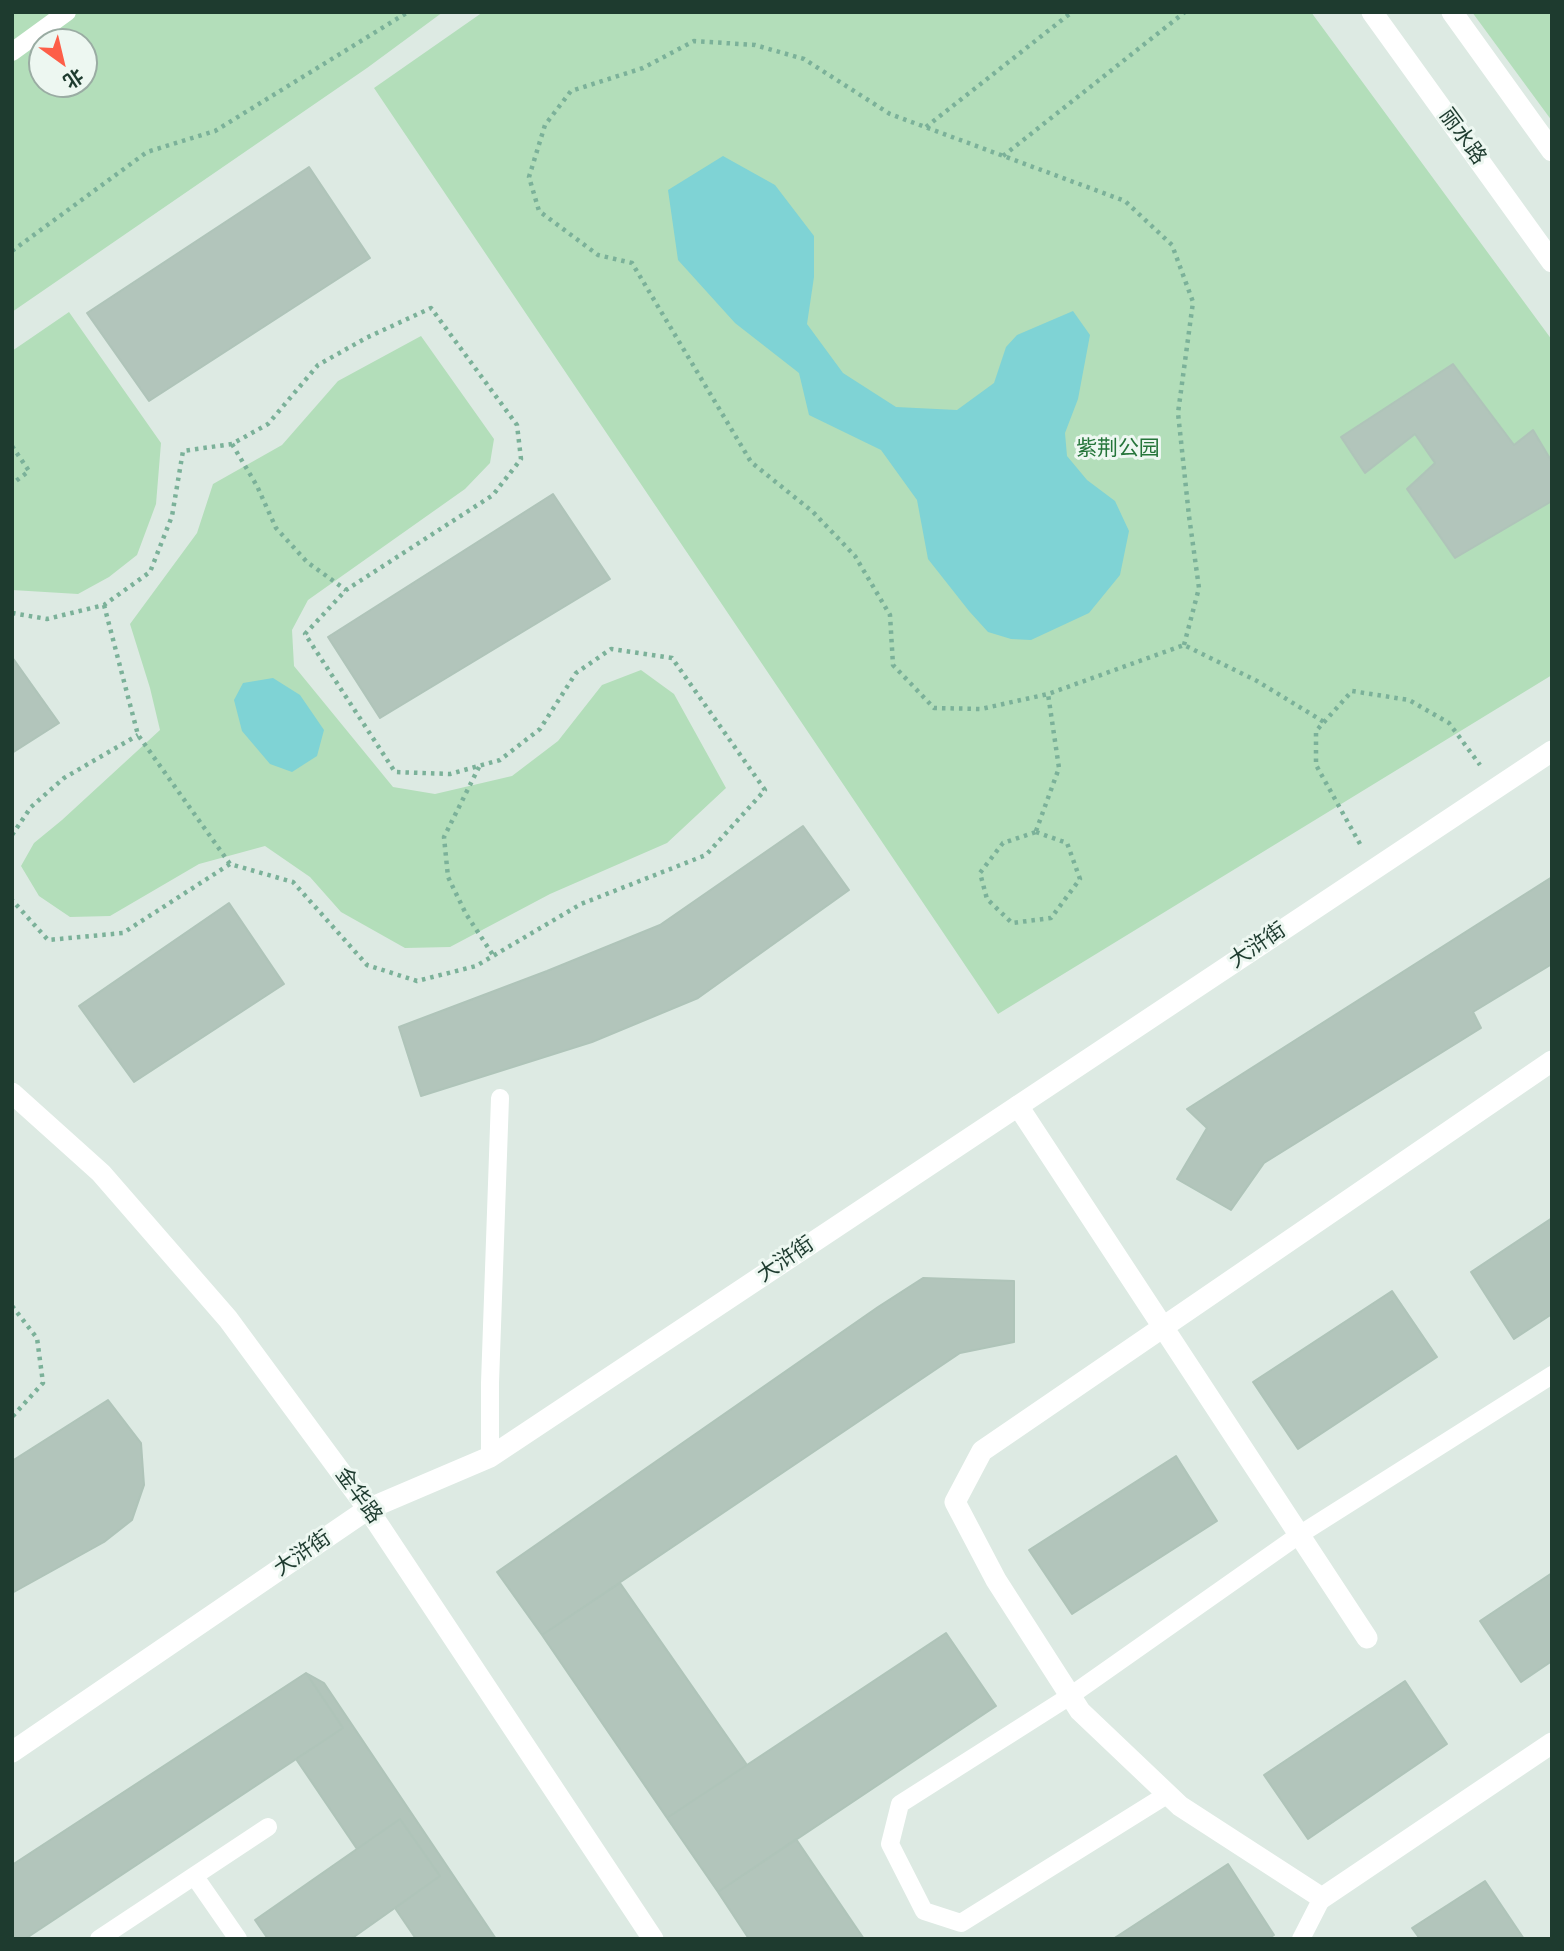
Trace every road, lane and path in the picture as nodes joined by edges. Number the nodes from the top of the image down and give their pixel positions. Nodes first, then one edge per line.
1 (67, 12) edge
2 (408, 12) edge
3 (1072, 12) edge
4 (1185, 12) edge
5 (1372, 12) edge
6 (1452, 12) edge
7 (12, 52) edge
8 (926, 127) junction
9 (1552, 151) edge
10 (1003, 156) junction
11 (12, 251) edge
12 (1552, 261) edge
13 (232, 444) junction
14 (12, 446) edge
15 (12, 484) edge
16 (346, 590) junction
17 (104, 606) junction
18 (12, 613) edge
19 (1184, 645) junction
20 (1048, 694) junction
21 (1324, 722) junction
22 (138, 735) junction
23 (1552, 751) edge
24 (480, 766) junction
25 (1497, 788) junction
26 (1036, 832) junction
27 (12, 835) edge
28 (230, 864) junction
29 (1374, 869) junction
30 (12, 900) edge
31 (494, 956) junction
32 (1552, 1061) edge
33 (12, 1093) edge
34 (500, 1098) dead end
35 (1018, 1106) junction
36 (12, 1306) edge
37 (1162, 1326) junction
38 (1552, 1375) edge
39 (12, 1417) edge
40 (490, 1457) junction
41 (368, 1509) junction
42 (1299, 1535) junction
43 (1367, 1638) dead end
44 (1070, 1696) junction
45 (1552, 1743) edge
46 (12, 1752) edge
47 (1168, 1794) junction
48 (268, 1827) dead end
49 (195, 1877) junction
50 (1322, 1898) junction
51 (99, 1939) edge
52 (238, 1939) edge
53 (653, 1939) edge
54 (1300, 1939) edge

1 - 7 lane
2 - 11 path
3 - 8 path
4 - 10 path
5 - 12 street, 丽水路
6 - 9 street
8 - 10 path
8 - 20 path
10 - 19 path
13 - 16 path
13 - 16 path
13 - 17 path
14 - 15 path
16 - 24 path
17 - 18 path
17 - 22 path
19 - 20 path
19 - 21 path
20 - 26 path
21 - 25 path
21 - 29 path
22 - 27 path
22 - 28 path
23 - 25 street, 大浒街
24 - 31 path
24 - 31 path
25 - 29 street, 大浒街
26 - 26 path
28 - 30 path
28 - 31 path
29 - 35 street, 大浒街
32 - 37 street
33 - 41 street, 金华路
34 - 40 lane
35 - 37 street
35 - 40 street, 大浒街
36 - 39 path
37 - 42 street
37 - 44 street
38 - 42 lane
40 - 41 street, 大浒街
41 - 46 street, 大浒街
41 - 53 street, 金华路
42 - 43 street
42 - 44 lane
44 - 47 street
44 - 47 lane
45 - 50 street
47 - 50 street
48 - 49 lane
49 - 51 lane
49 - 52 lane
50 - 54 lane

